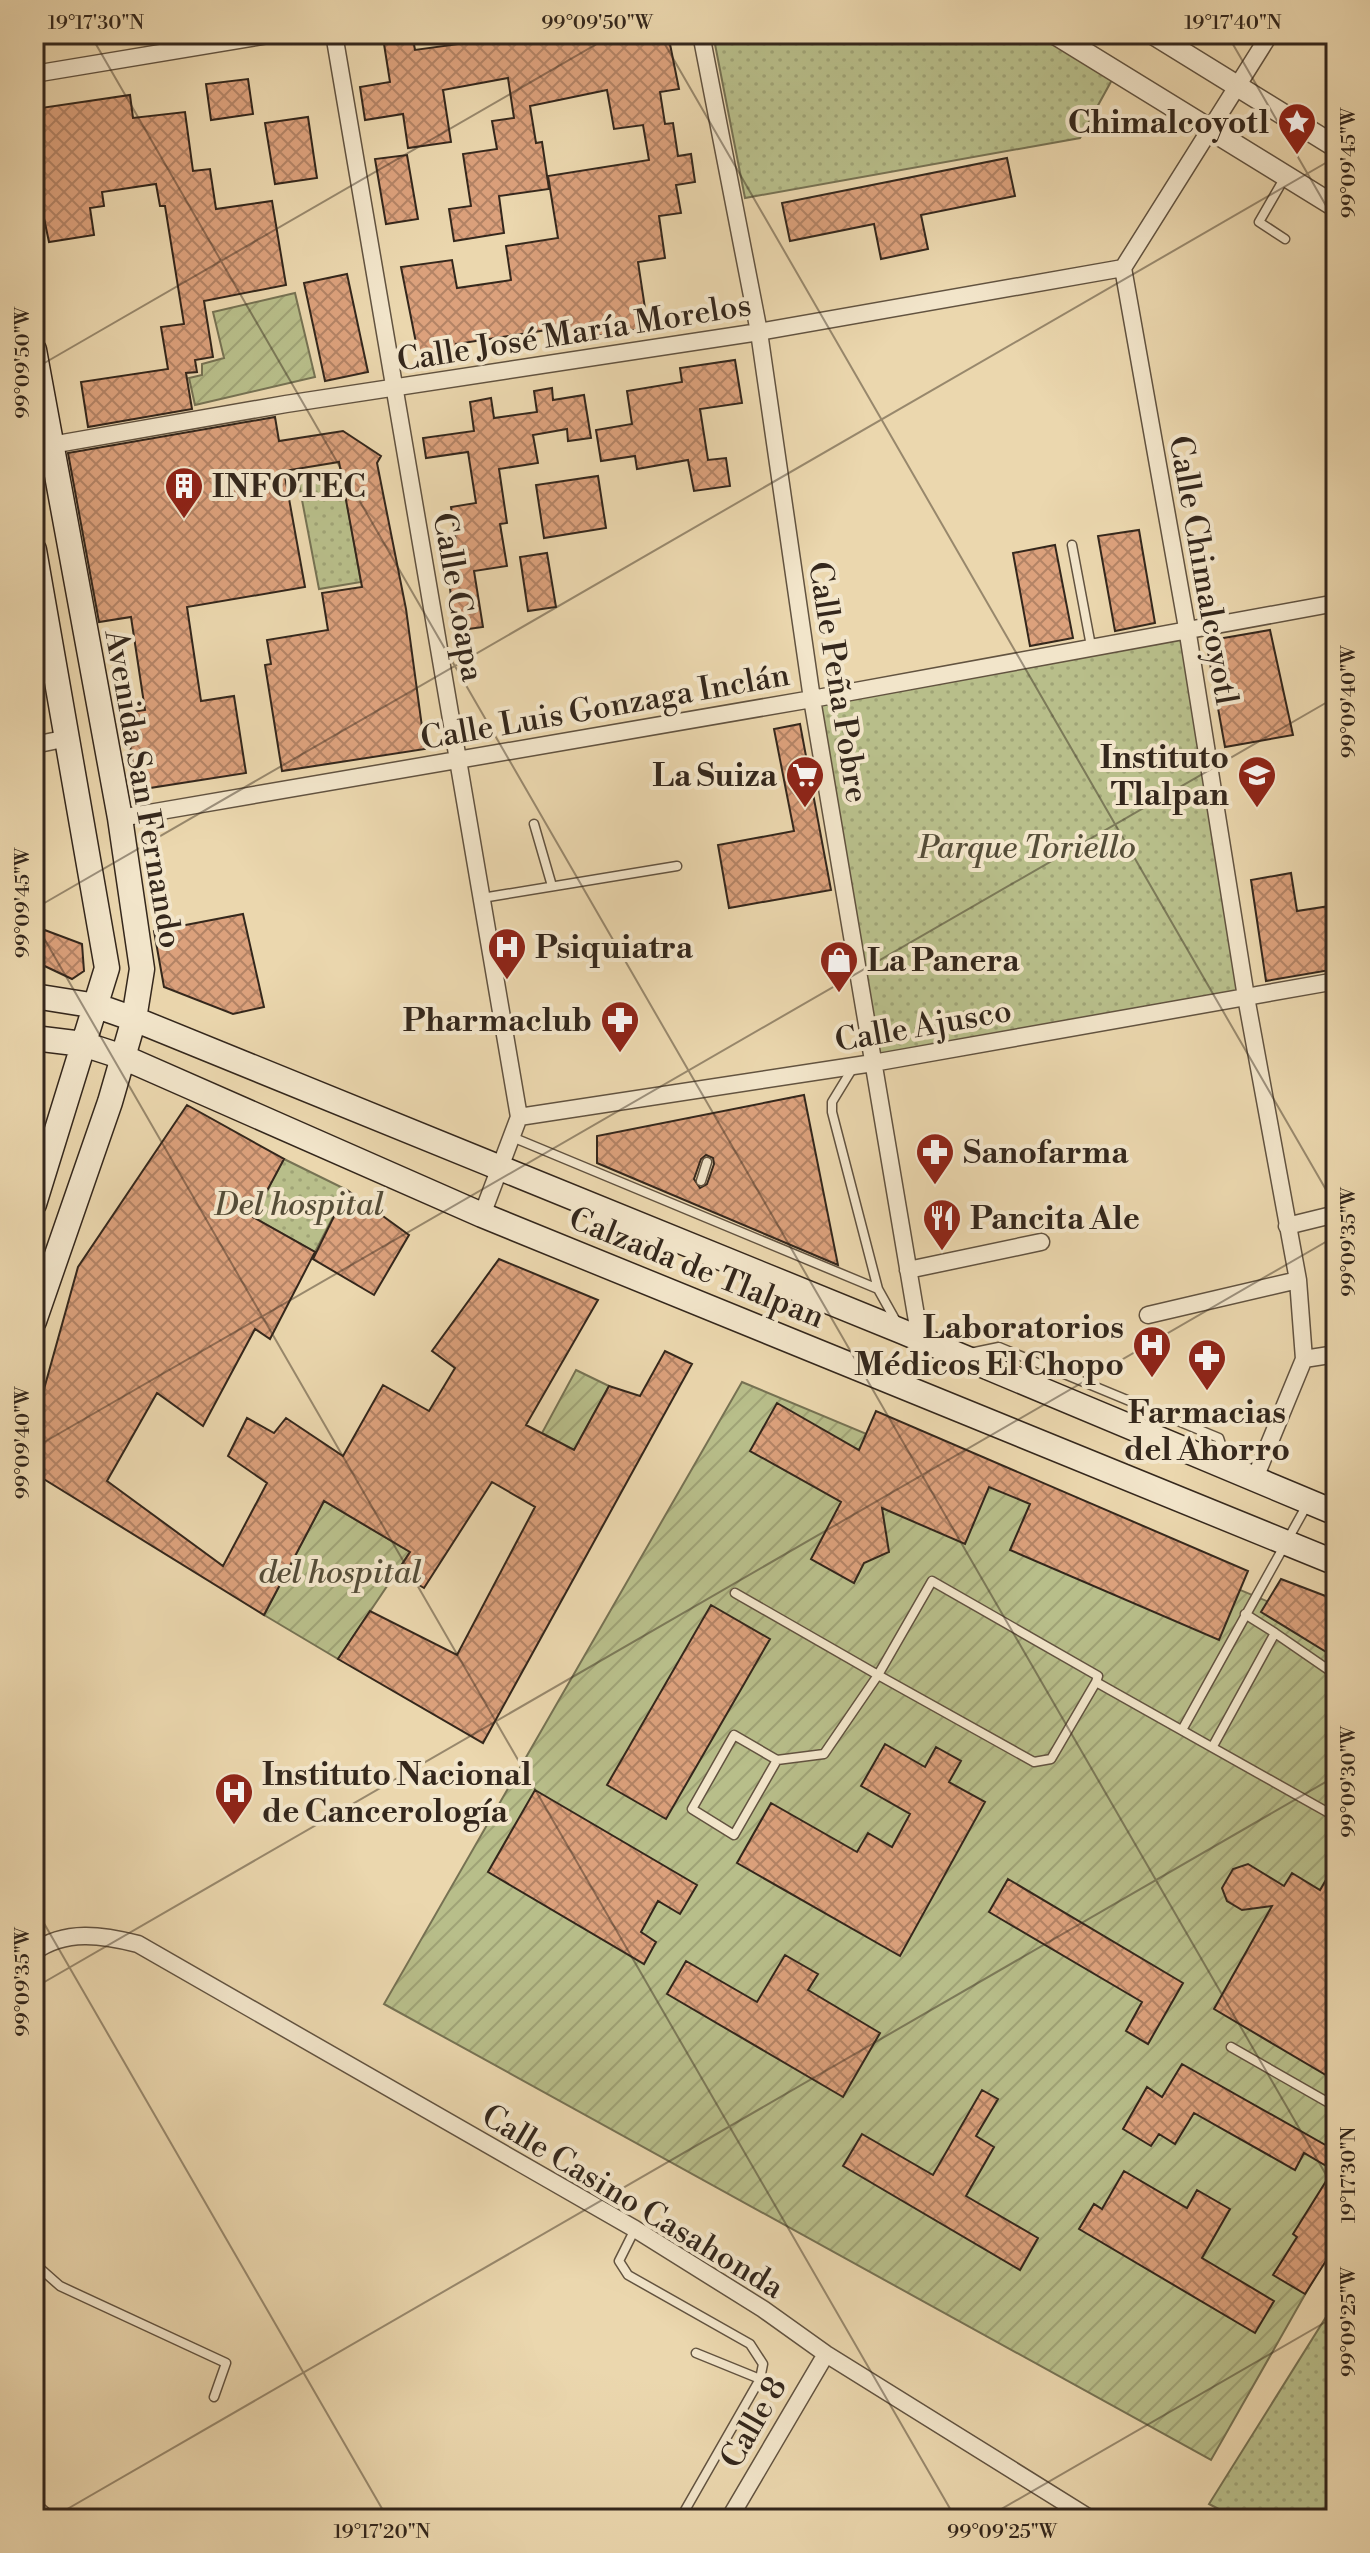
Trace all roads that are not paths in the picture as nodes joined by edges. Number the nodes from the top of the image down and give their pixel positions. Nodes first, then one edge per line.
1 (275, 34) edge
2 (334, 34) edge
3 (701, 34) edge
4 (1055, 34) edge
5 (1153, 34) edge
6 (1270, 34) edge
7 (34, 74) edge
8 (1236, 85) junction
9 (1209, 129) junction
10 (1336, 147) edge
11 (1286, 177) junction
12 (1336, 207) edge
13 (1285, 239) dead end
14 (1123, 268) junction
15 (759, 332) junction
16 (34, 350) edge
17 (395, 389) junction
18 (42, 446) edge
19 (1072, 545) dead end
20 (34, 550) edge
21 (1336, 603) edge
22 (1187, 628) junction
23 (1091, 646) junction
24 (812, 699) junction
25 (68, 738) junction
26 (34, 745) edge
27 (458, 759) junction
28 (120, 818) junction
29 (534, 824) dead end
30 (677, 866) dead end
31 (552, 886) junction
32 (482, 898) junction
33 (1336, 981) edge
34 (34, 996) edge
35 (1246, 997) junction
36 (97, 1006) junction
37 (134, 1019) junction
38 (34, 1038) edge
39 (83, 1044) junction
40 (123, 1057) junction
41 (873, 1063) junction
42 (855, 1066) junction
43 (519, 1117) junction
44 (512, 1137) junction
45 (707, 1162) dead end
46 (501, 1168) junction
47 (701, 1181) dead end
48 (34, 1204) edge
49 (1336, 1214) edge
50 (482, 1215) junction
51 (1287, 1226) junction
52 (1041, 1242) dead end
53 (908, 1270) junction
54 (1298, 1280) junction
55 (878, 1289) junction
56 (1148, 1315) dead end
57 (34, 1321) edge
58 (911, 1335) junction
59 (1336, 1354) edge
60 (1304, 1359) junction
61 (1255, 1478) junction
62 (1336, 1497) edge
63 (1309, 1502) junction
64 (1336, 1513) edge
65 (1287, 1542) junction
66 (1336, 1563) edge
67 (735, 1593) dead end
68 (1245, 1614) junction
69 (1275, 1633) junction
70 (878, 1675) junction
71 (1336, 1675) edge
72 (1096, 1682) junction
73 (1182, 1730) junction
74 (1213, 1746) junction
75 (777, 1760) junction
76 (1336, 1817) edge
77 (34, 1952) edge
78 (1231, 2047) dead end
79 (1336, 2107) edge
80 (635, 2229) junction
81 (34, 2263) edge
82 (696, 2353) dead end
83 (826, 2354) junction
84 (760, 2379) junction
85 (214, 2397) dead end
86 (34, 2502) edge
87 (54, 2519) edge
88 (680, 2519) edge
89 (729, 2519) edge
90 (1091, 2519) edge

1 - 7 street
2 - 17 street, Calle Coapa
3 - 15 street, Calle Peña Pobre
4 - 9 street
5 - 8 street
6 - 8 street
8 - 9 street
8 - 10 street
9 - 11 street
9 - 14 street
11 - 12 street
11 - 13 lane
14 - 15 street, Calle José María Morelos
14 - 22 street, Calle Chimalcoyotl
15 - 17 street, Calle José María Morelos
15 - 24 street, Calle Peña Pobre
16 - 18 main road, Avenida San Fernando
17 - 18 street, Calle José María Morelos
17 - 27 street, Calle Coapa
18 - 28 main road, Avenida San Fernando
19 - 23 lane
20 - 25 main road, Avenida San Fernando
21 - 22 street, Calle Luis Gonzaga Inclán
22 - 23 street, Calle Luis Gonzaga Inclán
22 - 35 street, Calle Chimalcoyotl
23 - 24 street, Calle Luis Gonzaga Inclán
24 - 27 street, Calle Luis Gonzaga Inclán
24 - 41 street, Calle Peña Pobre
25 - 26 street
25 - 36 main road, Avenida San Fernando
27 - 28 street, Calle Luis Gonzaga Inclán
27 - 32 street, Calle Coapa
28 - 37 main road, Avenida San Fernando
29 - 31 lane
30 - 31 lane
31 - 32 lane
32 - 43 street, Calle Coapa
33 - 35 street, Calle Ajusco
34 - 36 main road, Calzada de Tlalpan
35 - 41 street, Calle Ajusco
35 - 51 street, Calle Chimalcoyotl
36 - 37 main road, Calzada de Tlalpan
36 - 39 main road, Avenida San Fernando
37 - 40 main road, Avenida San Fernando
37 - 46 main road, Calzada de Tlalpan
38 - 39 main road, Calzada de Tlalpan
39 - 40 main road, Calzada de Tlalpan
39 - 48 main road, Avenida San Fernando
40 - 50 main road, Calzada de Tlalpan
40 - 57 main road, Avenida San Fernando
41 - 42 street, Calle Ajusco
41 - 53 street, Calle Peña Pobre
42 - 43 street, Calle Ajusco
42 - 55 lane
43 - 44 street, Calle Coapa
44 - 46 street, Calle Coapa
44 - 55 lane
45 - 47 lane
46 - 50 street, Calle Coapa
46 - 58 main road, Calzada de Tlalpan
49 - 51 street
50 - 65 main road, Calzada de Tlalpan
51 - 54 street, Calle Chimalcoyotl
52 - 53 street
53 - 58 street, Calle Peña Pobre
54 - 56 street
54 - 60 street, Calle Chimalcoyotl
55 - 58 lane
58 - 61 main road, Calzada de Tlalpan
59 - 60 street
60 - 61 street, Calle Chimalcoyotl
61 - 63 main road, Calzada de Tlalpan
62 - 63 lane
63 - 64 main road, Calzada de Tlalpan
63 - 65 lane
65 - 66 main road, Calzada de Tlalpan
65 - 68 lane
67 - 70 lane
68 - 69 lane
68 - 73 lane
69 - 71 lane
69 - 74 lane
70 - 72 lane
70 - 72 lane
70 - 75 lane
72 - 73 lane
73 - 74 lane
74 - 76 lane
75 - 75 lane
77 - 80 street, Calle Casino Casahonda
78 - 79 lane
80 - 83 street, Calle Casino Casahonda
80 - 84 lane
81 - 85 lane
82 - 84 lane
83 - 89 street, Calle 8
83 - 90 street, Calle Casino Casahonda
84 - 88 lane
86 - 87 lane

